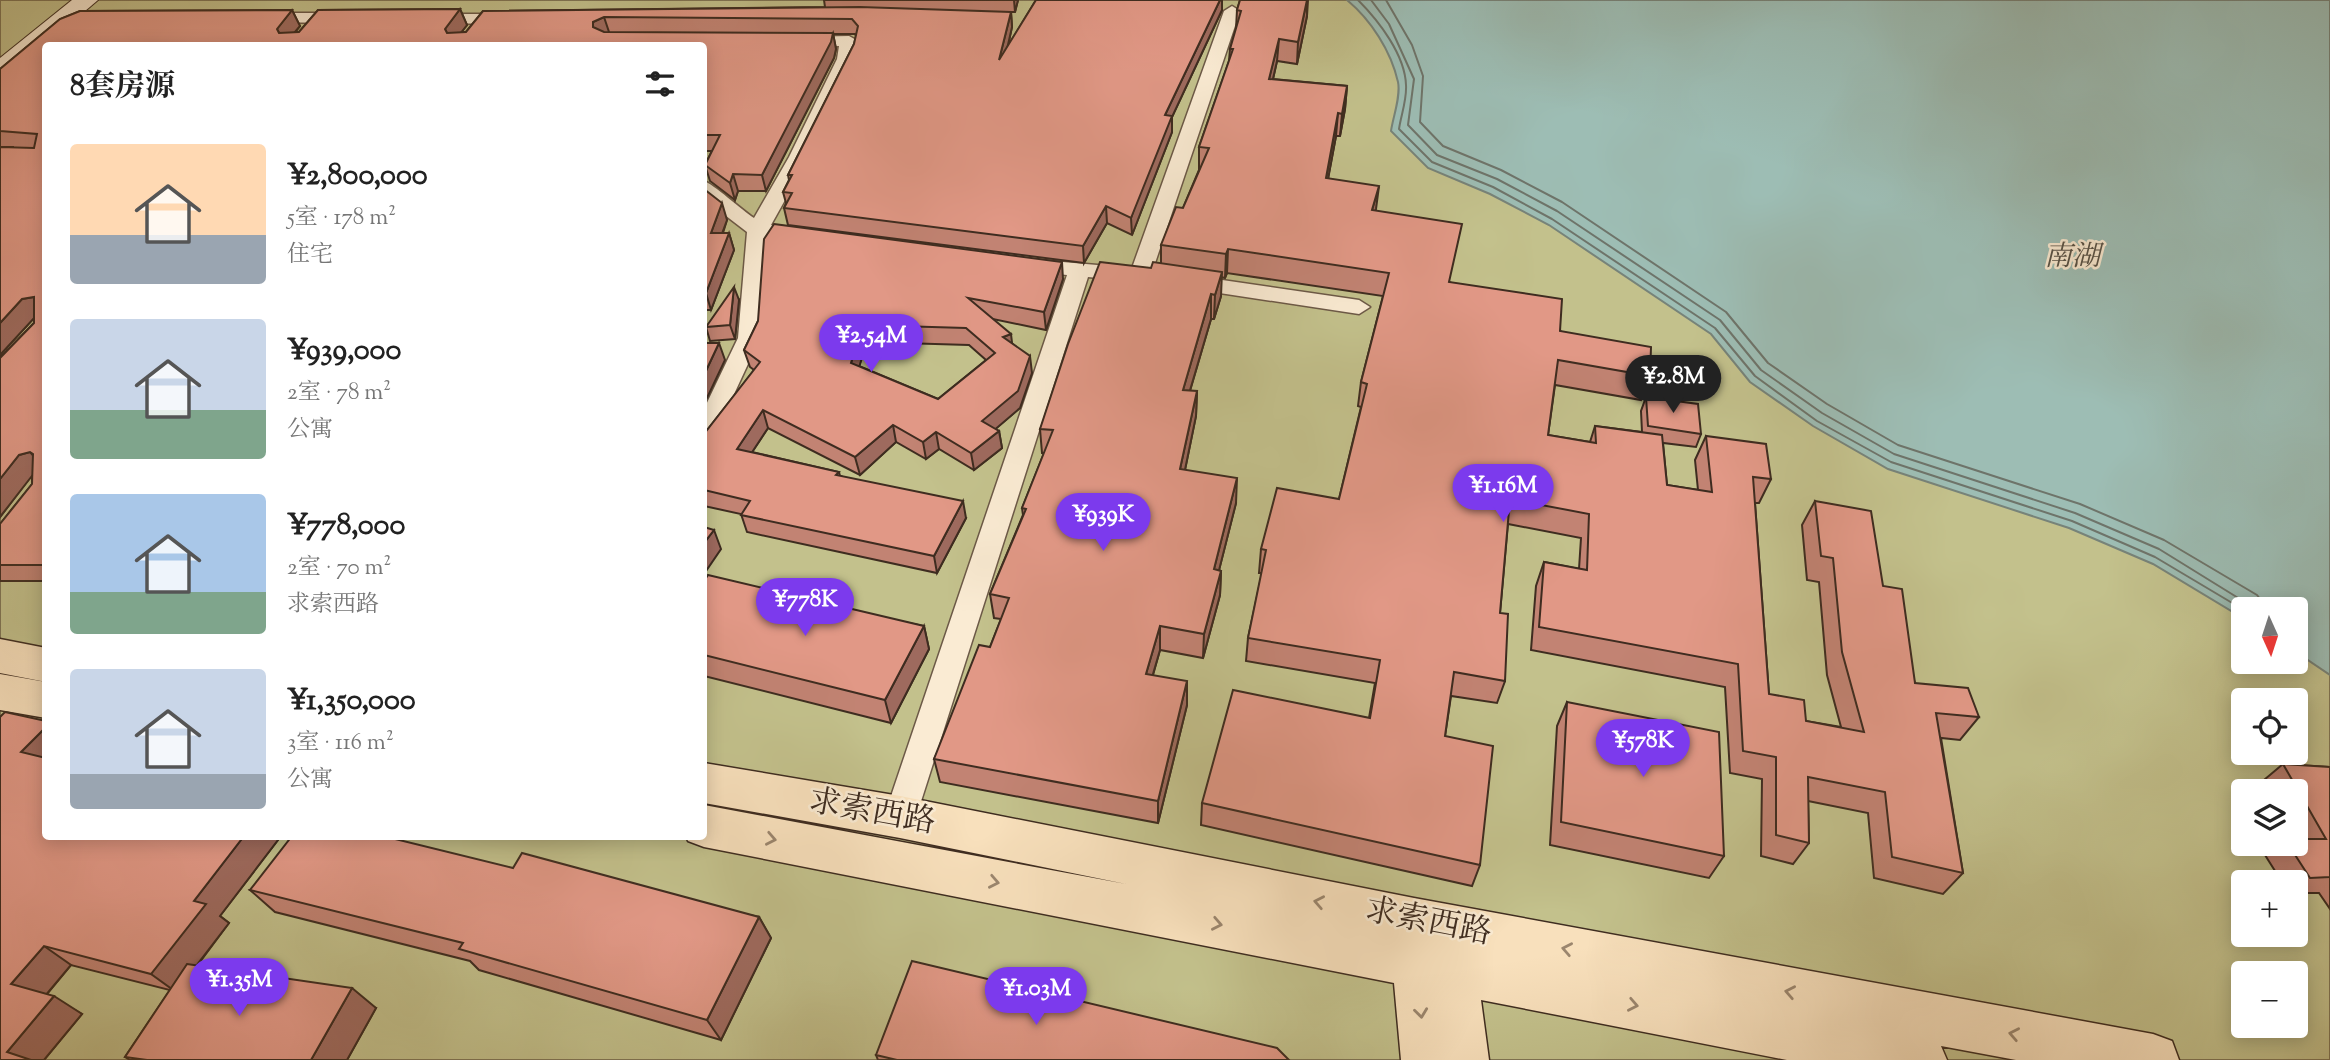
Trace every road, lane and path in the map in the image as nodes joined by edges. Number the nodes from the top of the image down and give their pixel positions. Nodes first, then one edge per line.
1 (88, 9) edge
2 (1231, 11) dead end
3 (239, 18) edge
4 (320, 18) junction
5 (358, 19) edge
6 (409, 19) edge
7 (483, 19) junction
8 (524, 19) edge
9 (303, 36) edge
10 (469, 37) edge
11 (784, 42) edge
12 (0, 71) edge
13 (707, 190) edge
14 (758, 230) junction
15 (827, 238) edge
16 (1013, 263) edge
17 (1079, 272) junction
18 (1140, 275) junction
19 (1359, 307) dead end
20 (38, 332) edge
21 (744, 348) junction
22 (717, 350) edge
23 (42, 358) edge
24 (5, 363) edge
25 (707, 427) edge
26 (0, 656) edge
27 (29, 693) edge
28 (707, 784) edge
29 (900, 817) junction
30 (707, 826) edge
31 (1431, 945) junction
32 (1427, 1060) edge
33 (1463, 1060) edge
34 (1921, 1060) edge
35 (2153, 1060) edge

1 - 12 street
2 - 18 street
3 - 4 street
4 - 5 street
4 - 9 street
6 - 7 street
7 - 8 street
7 - 10 street
11 - 14 street
13 - 14 street
14 - 15 street
14 - 21 street
16 - 17 street
17 - 18 street
17 - 29 street
18 - 19 street
20 - 24 street
21 - 22 street
21 - 25 street
23 - 24 street
26 - 27 main road
28 - 29 main road, 求索西路
31 -> 29 main road, 求索西路
30 -> 31 main road, 求索西路
31 -> 32 main road
31 - 33 main road
31 -> 34 main road, 求索西路
35 -> 31 main road, 求索西路

